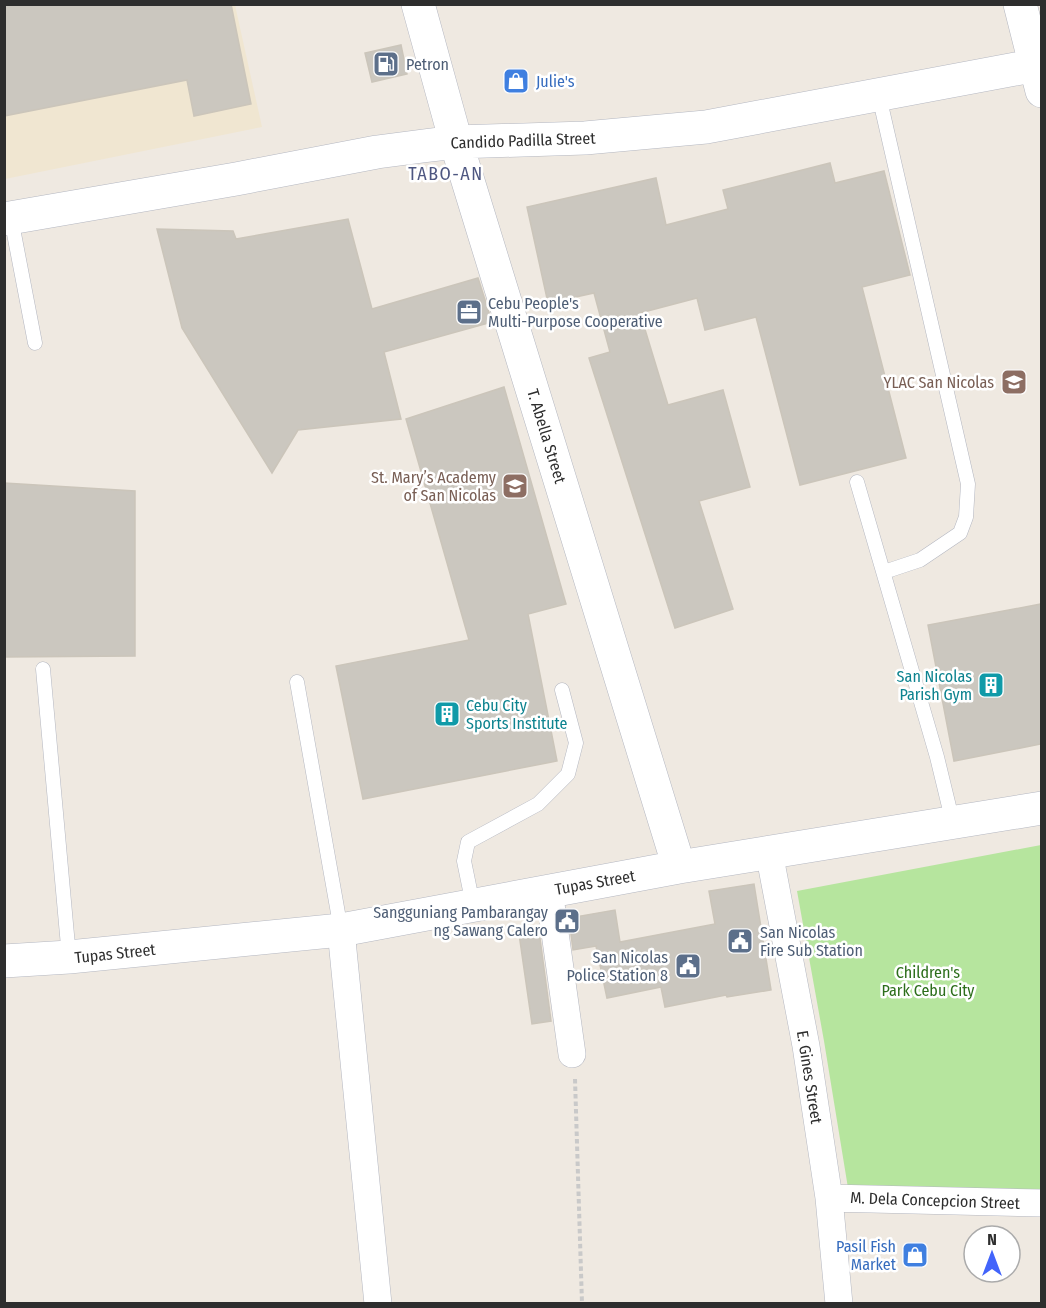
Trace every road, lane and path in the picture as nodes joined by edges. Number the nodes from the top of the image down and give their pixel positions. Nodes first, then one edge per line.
1 (418, 4) edge
2 (1020, 4) edge
3 (1039, 73) edge
4 (879, 96) junction
5 (456, 142) junction
6 (8, 218) edge
7 (35, 343) dead end
8 (857, 482) dead end
9 (884, 572) junction
10 (43, 669) dead end
11 (297, 682) dead end
12 (562, 690) dead end
13 (1041, 808) edge
14 (953, 824) junction
15 (769, 852) junction
16 (679, 867) junction
17 (549, 890) junction
18 (473, 905) junction
19 (341, 930) junction
20 (69, 957) junction
21 (4, 961) edge
22 (572, 1054) joint
23 (829, 1198) junction
24 (1041, 1203) edge
25 (378, 1304) edge
26 (582, 1304) edge
27 (839, 1304) edge

1 - 5 street, T. Abella Street
2 - 3 street
3 - 4 street, Candido Padilla Street
4 - 5 street, Candido Padilla Street
4 - 9 lane
5 - 6 street, Candido Padilla Street
5 - 16 street, T. Abella Street
6 - 7 lane
8 - 9 lane
9 - 14 lane
10 - 20 lane
11 - 19 lane
12 - 18 lane
13 - 14 street, Tupas Street
14 - 15 street, Tupas Street
15 - 16 street, Tupas Street
15 - 23 street, E. Gines Street
16 - 17 street, Tupas Street
17 - 18 street, Tupas Street
17 - 22 street
18 - 19 street, Tupas Street
19 - 20 street, Tupas Street
19 - 25 street
20 - 21 street, Tupas Street
22 - 26 path
23 - 24 street, M. Dela Concepcion Street
23 - 27 street, E. Gines Street

